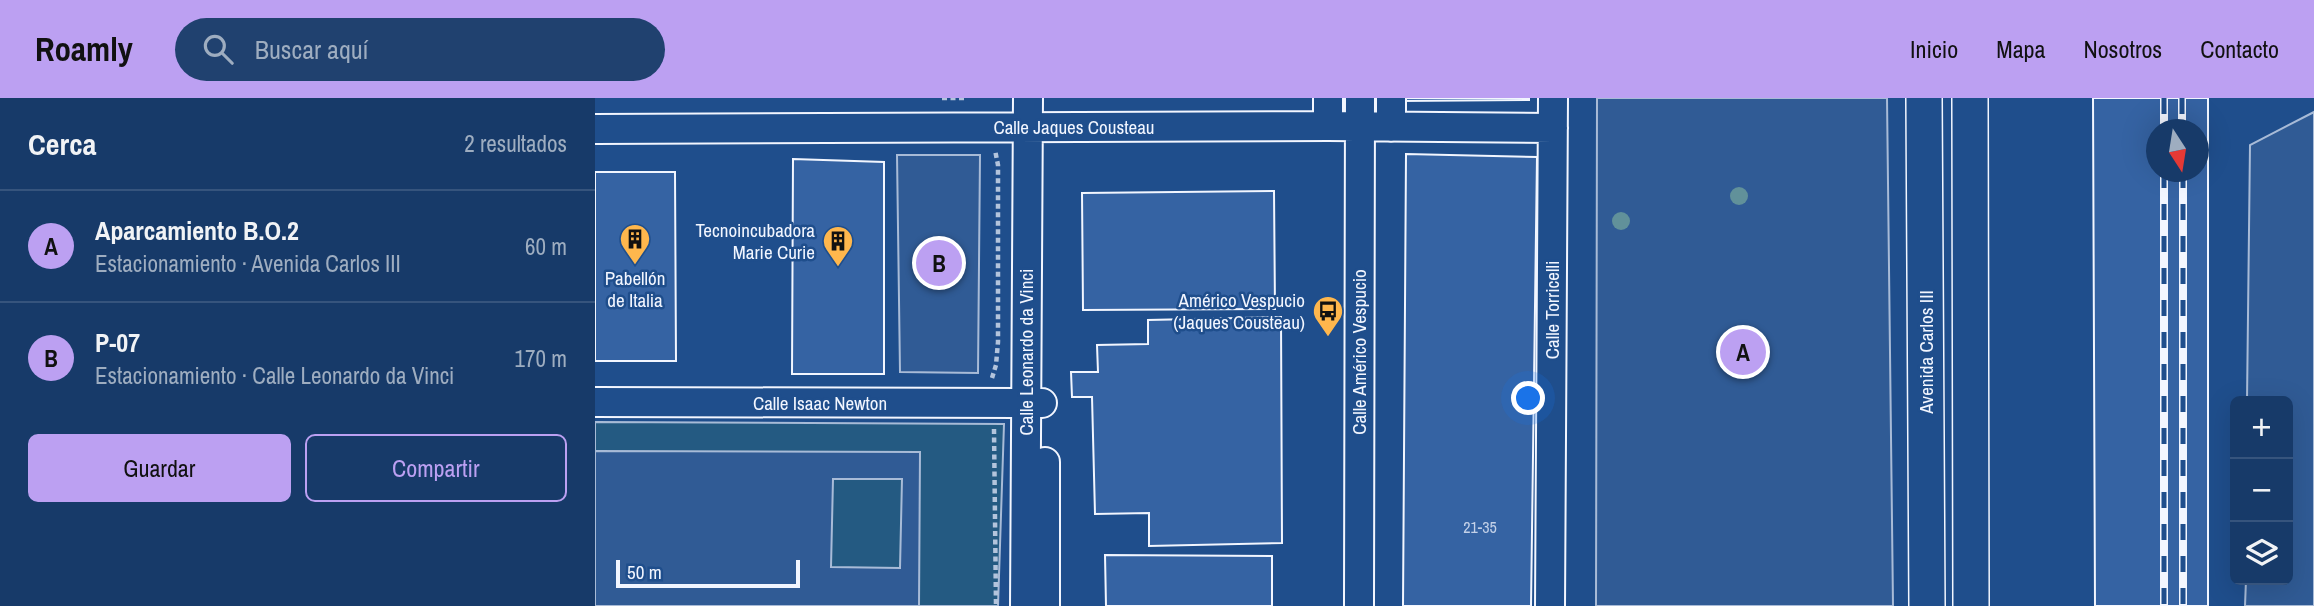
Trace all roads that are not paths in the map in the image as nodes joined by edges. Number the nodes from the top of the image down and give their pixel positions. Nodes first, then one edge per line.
1 (1028, 98) edge
2 (1046, 98) edge
3 (1328, 98) edge
4 (1360, 98) edge
5 (1391, 98) edge
6 (1553, 98) edge
7 (1924, 98) edge
8 (1970, 98) edge
9 (1037, 127) junction
10 (1328, 127) junction
11 (1360, 127) junction
12 (1391, 127) junction
13 (1553, 128) junction
14 (595, 129) edge
15 (595, 402) edge
16 (1035, 403) junction
17 (1025, 606) edge
18 (1045, 606) edge
19 (1359, 606) edge
20 (1551, 606) edge
21 (1927, 606) edge
22 (1971, 606) edge

1 - 9 street, Calle Leonardo da Vinci
2 - 9 street, Calle Leonardo da Vinci
3 - 10 street
4 - 11 street, Calle Américo Vespucio
5 - 12 street
6 - 13 street, Calle Torricelli
7 - 21 main road, Avenida Carlos III
8 - 22 main road
9 - 10 street, Calle Jaques Cousteau
9 - 14 street, Calle Jaques Cousteau
9 - 16 street, Calle Leonardo da Vinci
10 - 11 street, Calle Jaques Cousteau
11 - 12 street, Calle Jaques Cousteau
11 - 19 street, Calle Américo Vespucio
12 - 13 street, Calle Jaques Cousteau
13 - 20 street, Calle Torricelli
15 - 16 street, Calle Isaac Newton
16 - 17 street, Calle Leonardo da Vinci
16 - 18 street, Calle Leonardo da Vinci

